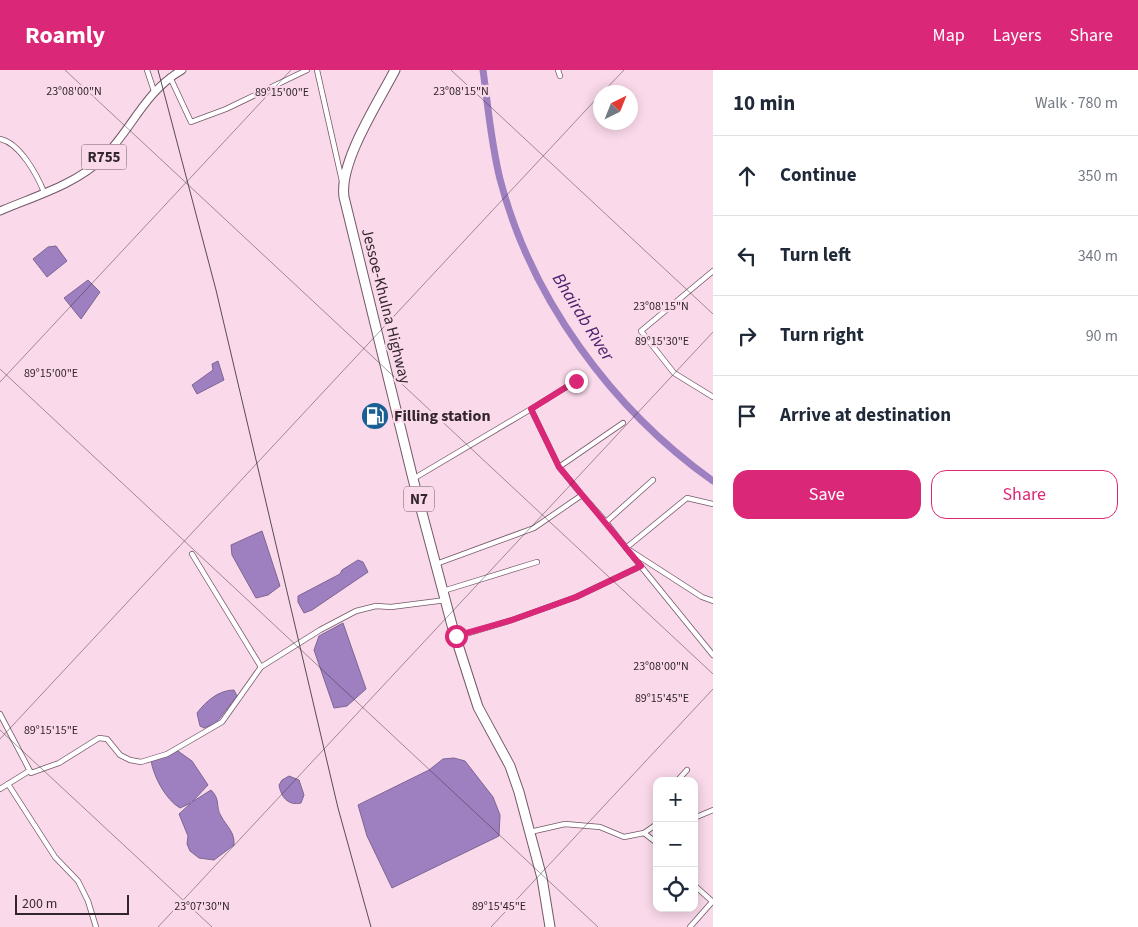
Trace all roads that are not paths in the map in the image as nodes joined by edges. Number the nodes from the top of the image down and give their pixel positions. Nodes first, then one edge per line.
1 (147, 70) edge
2 (182, 70) edge
3 (307, 70) edge
4 (317, 70) edge
5 (395, 70) edge
6 (558, 70) edge
7 (560, 76) dead end
8 (170, 77) junction
9 (154, 91) junction
10 (0, 139) edge
11 (342, 184) junction
12 (44, 192) junction
13 (0, 211) edge
14 (713, 271) edge
15 (576, 381) dead end
16 (713, 397) edge
17 (531, 409) junction
18 (623, 422) dead end
19 (559, 467) junction
20 (414, 479) junction
21 (653, 480) dead end
22 (582, 496) junction
23 (713, 504) edge
24 (606, 522) junction
25 (626, 548) junction
26 (192, 554) dead end
27 (537, 562) dead end
28 (436, 564) junction
29 (641, 566) junction
30 (444, 595) junction
31 (713, 600) edge
32 (456, 636) junction
33 (713, 655) edge
34 (261, 667) junction
35 (0, 714) edge
36 (687, 770) dead end
37 (28, 771) junction
38 (681, 777) edge
39 (8, 784) junction
40 (0, 789) edge
41 (713, 810) edge
42 (698, 816) edge
43 (653, 827) edge
44 (530, 832) junction
45 (644, 833) junction
46 (653, 839) edge
47 (698, 889) edge
48 (713, 902) edge
49 (96, 927) edge
50 (550, 927) edge
51 (690, 927) edge

1 - 9 street
2 - 8 main road, R755
3 - 8 street
4 - 11 street
5 - 11 highway
6 - 7 street
8 - 9 main road, R755
9 - 12 main road, R755
10 - 12 street
11 - 20 highway, Jessoe-Khulna Highway / N7
12 - 13 main road, R755
14 - 16 street
15 - 17 street
17 - 19 street
17 - 20 street
18 - 19 street
19 - 22 street
20 - 28 highway, Jessoe-Khulna Highway / N7
21 - 24 street
22 - 24 street
22 - 28 street
23 - 25 street
24 - 25 street
25 - 29 street
25 - 31 street
26 - 34 street
27 - 30 street
28 - 30 highway, Jessoe-Khulna Highway / N7
29 - 32 street
29 - 33 street
30 - 32 highway, Jessoe-Khulna Highway / N7
30 - 34 street
32 - 44 highway, Jessoe-Khulna Highway / N7
34 - 37 street
35 - 37 street
36 - 38 street
37 - 39 street
39 - 40 street
39 - 49 street
41 - 42 street
43 - 45 street
44 - 45 street
44 - 50 highway, Jessoe-Khulna Highway / N7
45 - 46 street
47 - 48 street
48 - 51 street

